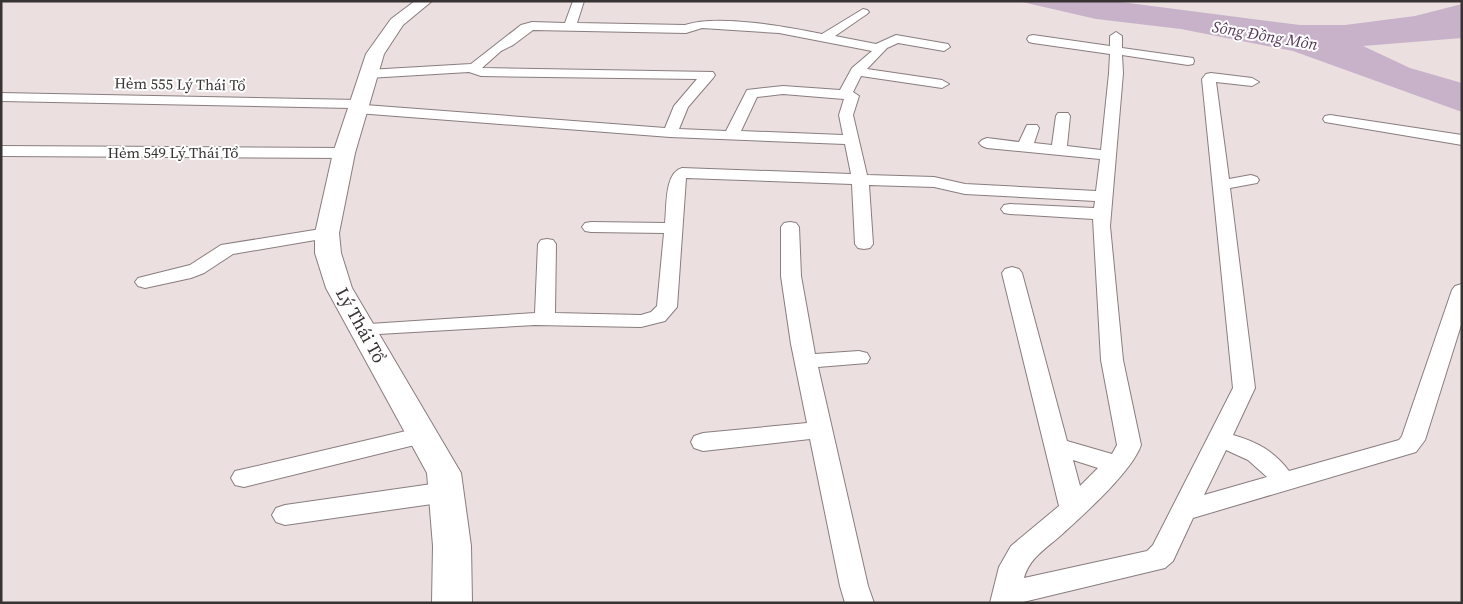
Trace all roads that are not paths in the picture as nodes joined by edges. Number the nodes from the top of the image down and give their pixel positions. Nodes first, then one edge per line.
1 (425, 1) edge
2 (579, 1) edge
3 (863, 12) dead end
4 (570, 27) junction
5 (820, 37) junction
6 (1033, 39) dead end
7 (1116, 44) junction
8 (944, 47) dead end
9 (798, 48) dead end
10 (878, 48) junction
11 (1188, 61) dead end
12 (474, 68) junction
13 (857, 71) junction
14 (368, 74) junction
15 (1252, 82) dead end
16 (942, 84) dead end
17 (846, 94) junction
18 (1, 97) edge
19 (358, 106) junction
20 (1063, 116) dead end
21 (1330, 119) dead end
22 (1032, 128) dead end
23 (670, 133) junction
24 (731, 136) junction
25 (852, 140) junction
26 (1462, 140) edge
27 (988, 143) dead end
28 (1025, 147) junction
29 (1059, 150) junction
30 (1, 151) edge
31 (18, 151) junction
32 (344, 154) junction
33 (1108, 155) junction
34 (1, 164) edge
35 (860, 179) junction
36 (1251, 180) dead end
37 (1222, 185) junction
38 (1102, 205) junction
39 (1010, 209) dead end
40 (591, 227) dead end
41 (790, 227) dead end
42 (673, 228) junction
43 (327, 233) junction
44 (547, 244) dead end
45 (864, 244) dead end
46 (1012, 273) dead end
47 (144, 282) dead end
48 (1462, 290) edge
49 (545, 319) junction
50 (362, 329) junction
51 (859, 358) dead end
52 (806, 360) junction
53 (820, 430) junction
54 (423, 435) junction
55 (1219, 439) junction
56 (703, 442) dead end
57 (1056, 446) junction
58 (1116, 466) junction
59 (244, 478) dead end
60 (1284, 482) junction
61 (446, 492) junction
62 (1072, 508) junction
63 (1184, 511) junction
64 (285, 515) dead end
65 (1005, 598) edge
66 (452, 603) edge
67 (860, 603) edge

1 - 14 main road, Lý Thái Tổ
2 - 4 street
3 - 5 street
4 - 5 street
4 - 12 street
5 - 9 street
5 - 10 street
6 - 7 street
7 - 11 street
7 - 33 street
8 - 10 street
10 - 13 street
12 - 14 street
12 - 23 street
13 - 16 street
13 - 17 street
14 - 19 main road, Lý Thái Tổ
15 - 37 street
17 - 24 street
17 - 25 street
18 - 19 street, Hẻm 555 Lý Thái Tổ
19 - 23 street, Hẻm 555 Lý Thái Tổ
19 - 32 main road, Lý Thái Tổ
20 - 29 street
21 - 26 street
22 - 28 street
23 - 24 street, Hẻm 555 Lý Thái Tổ
24 - 25 street, Hẻm 555 Lý Thái Tổ
25 - 35 street
27 - 28 street
28 - 29 street
29 - 33 street
30 - 31 street, Hẻm 549 Lý Thái Tổ
31 - 32 street, Hẻm 549 Lý Thái Tổ
31 - 34 street
32 - 43 main road, Lý Thái Tổ
33 - 38 street
35 - 38 street
35 - 42 street
35 - 45 street
36 - 37 street
37 - 55 street
38 - 39 street
38 - 58 street
40 - 42 street
41 - 52 street
42 - 49 street
43 - 47 street
43 - 50 main road, Lý Thái Tổ
44 - 49 street
46 - 57 street
48 - 60 street
49 - 50 street
50 - 54 main road, Lý Thái Tổ
51 - 52 street
52 - 53 street
53 - 56 street
53 - 67 street
54 - 59 street
54 - 61 main road, Lý Thái Tổ
55 - 60 street
55 - 63 street
57 - 58 street
57 - 62 street
58 - 62 street
60 - 63 street
61 - 64 street
61 - 66 main road, Lý Thái Tổ
62 - 65 street
63 - 65 street

